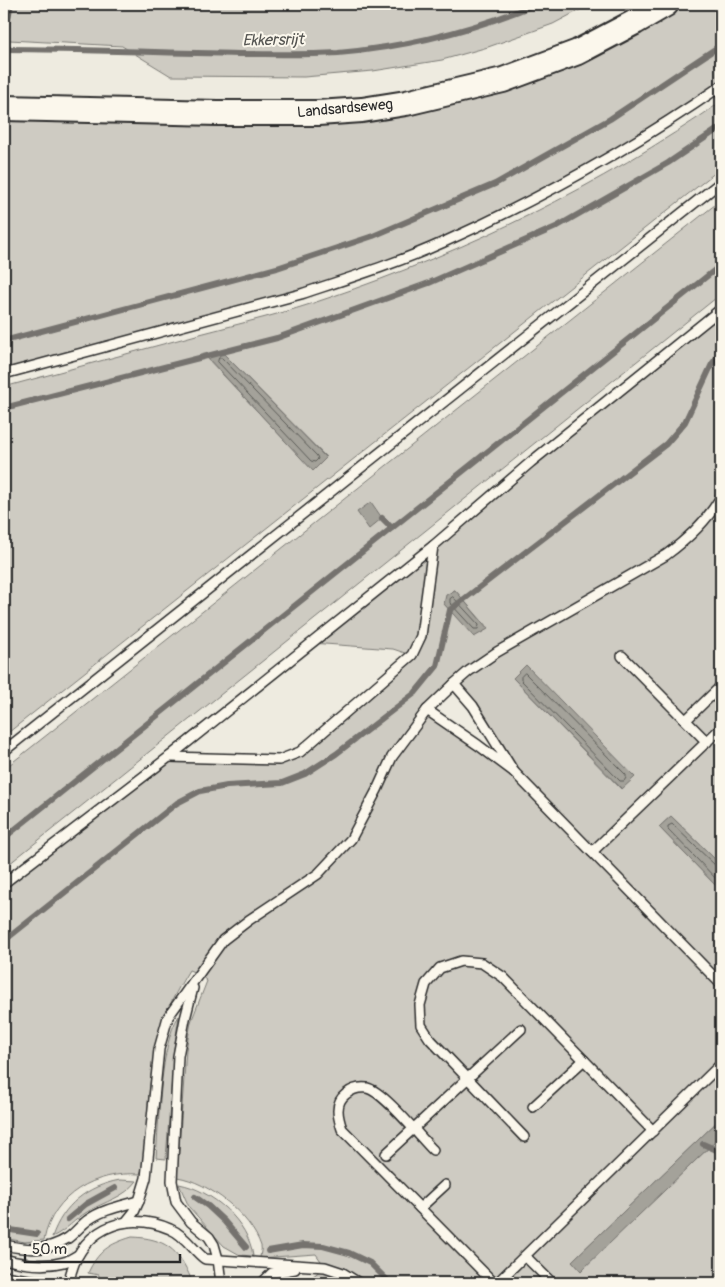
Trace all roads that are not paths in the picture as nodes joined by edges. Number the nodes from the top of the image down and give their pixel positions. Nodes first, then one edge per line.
1 (666, 4) edge
2 (721, 86) edge
3 (4, 108) edge
4 (721, 182) edge
5 (721, 309) edge
6 (4, 374) edge
7 (721, 497) edge
8 (433, 546) junction
9 (622, 656) dead end
10 (454, 684) junction
11 (721, 686) edge
12 (427, 710) junction
13 (686, 720) junction
14 (721, 728) edge
15 (707, 742) junction
16 (4, 751) edge
17 (169, 758) junction
18 (514, 772) junction
19 (592, 852) junction
20 (4, 884) edge
21 (194, 982) junction
22 (721, 984) edge
23 (521, 1029) dead end
24 (584, 1060) junction
25 (721, 1064) edge
26 (467, 1078) junction
27 (533, 1107) dead end
28 (413, 1129) junction
29 (653, 1131) junction
30 (524, 1137) dead end
31 (433, 1150) dead end
32 (386, 1154) dead end
33 (445, 1185) dead end
34 (139, 1201) junction
35 (420, 1208) junction
36 (126, 1222) junction
37 (4, 1246) edge
38 (78, 1255) junction
39 (525, 1256) junction
40 (4, 1259) edge
41 (218, 1259) junction
42 (310, 1266) junction
43 (4, 1276) edge
44 (47, 1283) edge
45 (69, 1283) edge
46 (220, 1283) edge
47 (262, 1283) edge
48 (359, 1283) edge
49 (495, 1283) edge
50 (552, 1283) edge

1 - 3 street, Landsardseweg
2 - 6 lane
4 - 16 lane
5 - 8 lane
7 - 10 lane
8 - 17 lane
8 - 17 lane
9 - 13 lane
10 - 12 lane
10 - 18 lane
11 - 13 lane
12 - 18 lane
12 - 21 lane
13 - 15 lane
14 - 15 lane
15 - 19 lane
17 - 20 lane
18 - 19 lane
19 - 22 lane
21 - 34 lane
21 - 41 lane
23 - 26 lane
24 - 26 lane
24 - 27 lane
24 - 29 lane
25 - 29 lane
26 - 28 lane
26 - 30 lane
28 - 31 lane
28 - 32 lane
28 - 35 lane
29 - 39 lane
33 - 35 lane
34 - 36 lane
34 - 37 lane
35 - 49 lane
36 - 38 lane
36 - 41 lane
38 - 40 lane
38 - 45 lane
39 - 49 lane
39 - 50 lane
41 - 42 lane
41 - 46 lane
42 - 47 lane
42 - 48 lane
43 - 44 lane

